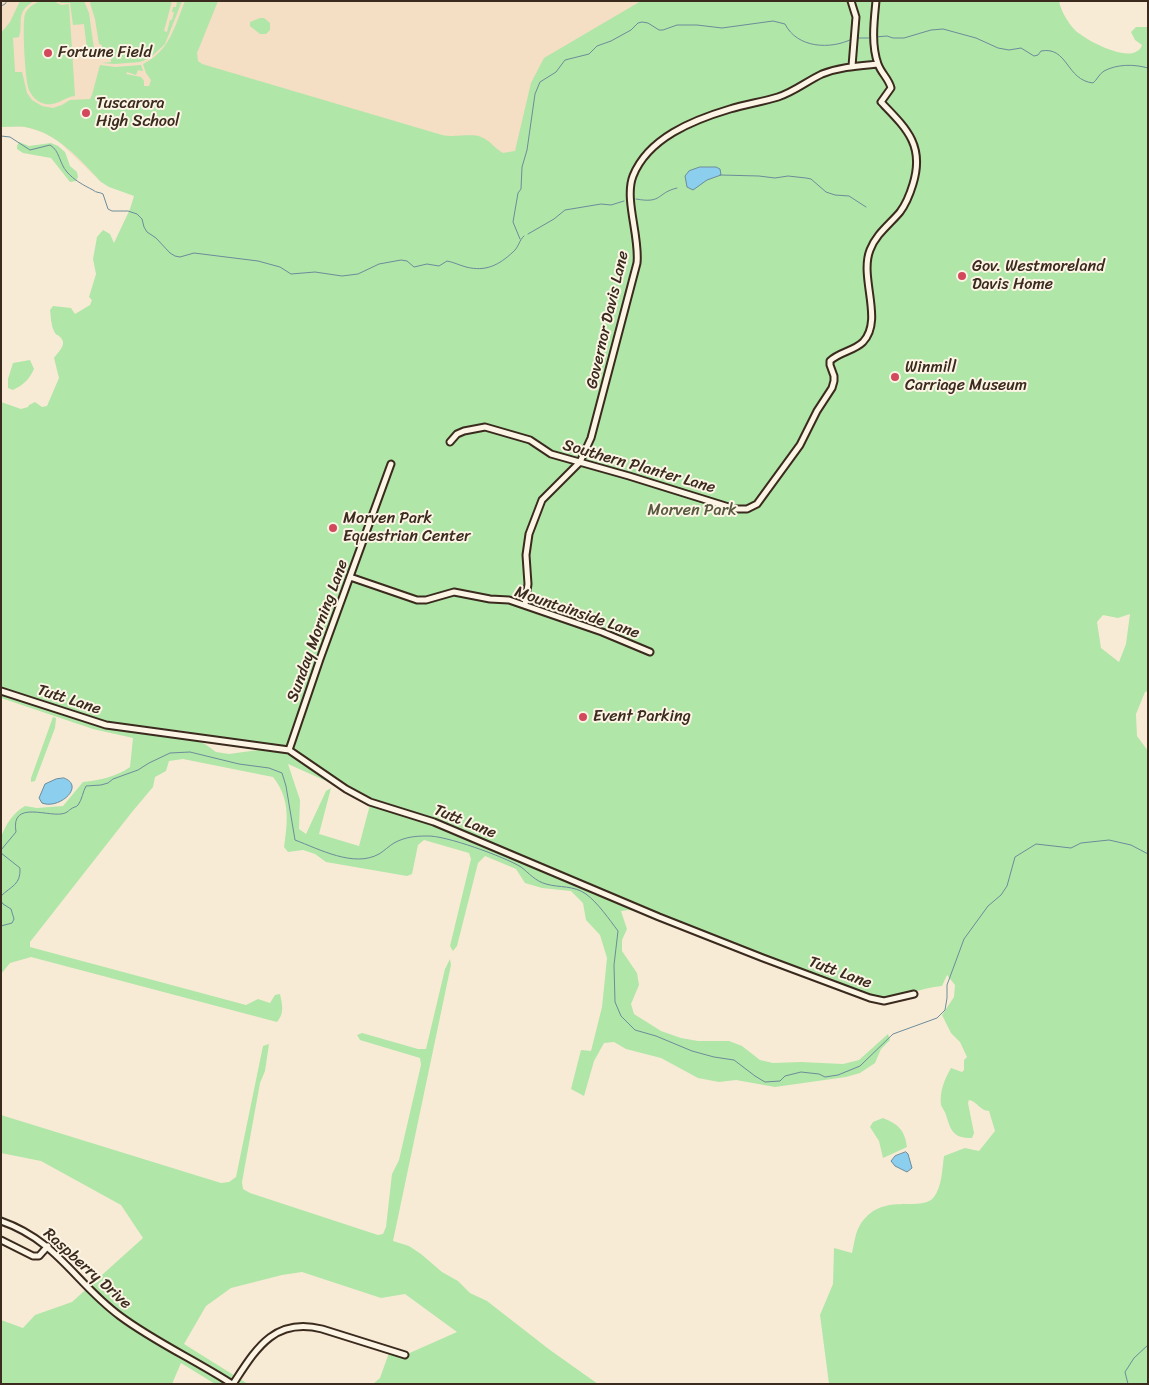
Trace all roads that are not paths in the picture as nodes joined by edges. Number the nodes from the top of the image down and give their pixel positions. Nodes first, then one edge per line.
1 (851, 1) edge
2 (876, 1) edge
3 (878, 64) junction
4 (852, 66) junction
5 (450, 442) dead end
6 (580, 462) junction
7 (391, 464) dead end
8 (350, 577) junction
9 (525, 605) junction
10 (650, 652) dead end
11 (1, 691) edge
12 (289, 750) junction
13 (914, 994) dead end
14 (1, 1221) edge
15 (1, 1240) edge
16 (48, 1246) junction
17 (405, 1355) dead end
18 (232, 1384) edge

1 - 4 street
2 - 3 street, Southern Planter Lane
3 - 4 street, Governor Davis Lane
3 - 6 street, Southern Planter Lane
4 - 6 street, Governor Davis Lane
5 - 6 street, Southern Planter Lane
6 - 9 street, Governor Davis Lane
7 - 8 street, Sunday Morning Lane
8 - 9 street, Mountainside Lane
8 - 12 street, Sunday Morning Lane
9 - 10 street, Mountainside Lane
11 - 12 street, Tutt Lane
12 - 13 street, Tutt Lane
14 - 16 street, Raspberry Drive
15 - 16 street
16 - 18 street, Raspberry Drive
17 - 18 street

